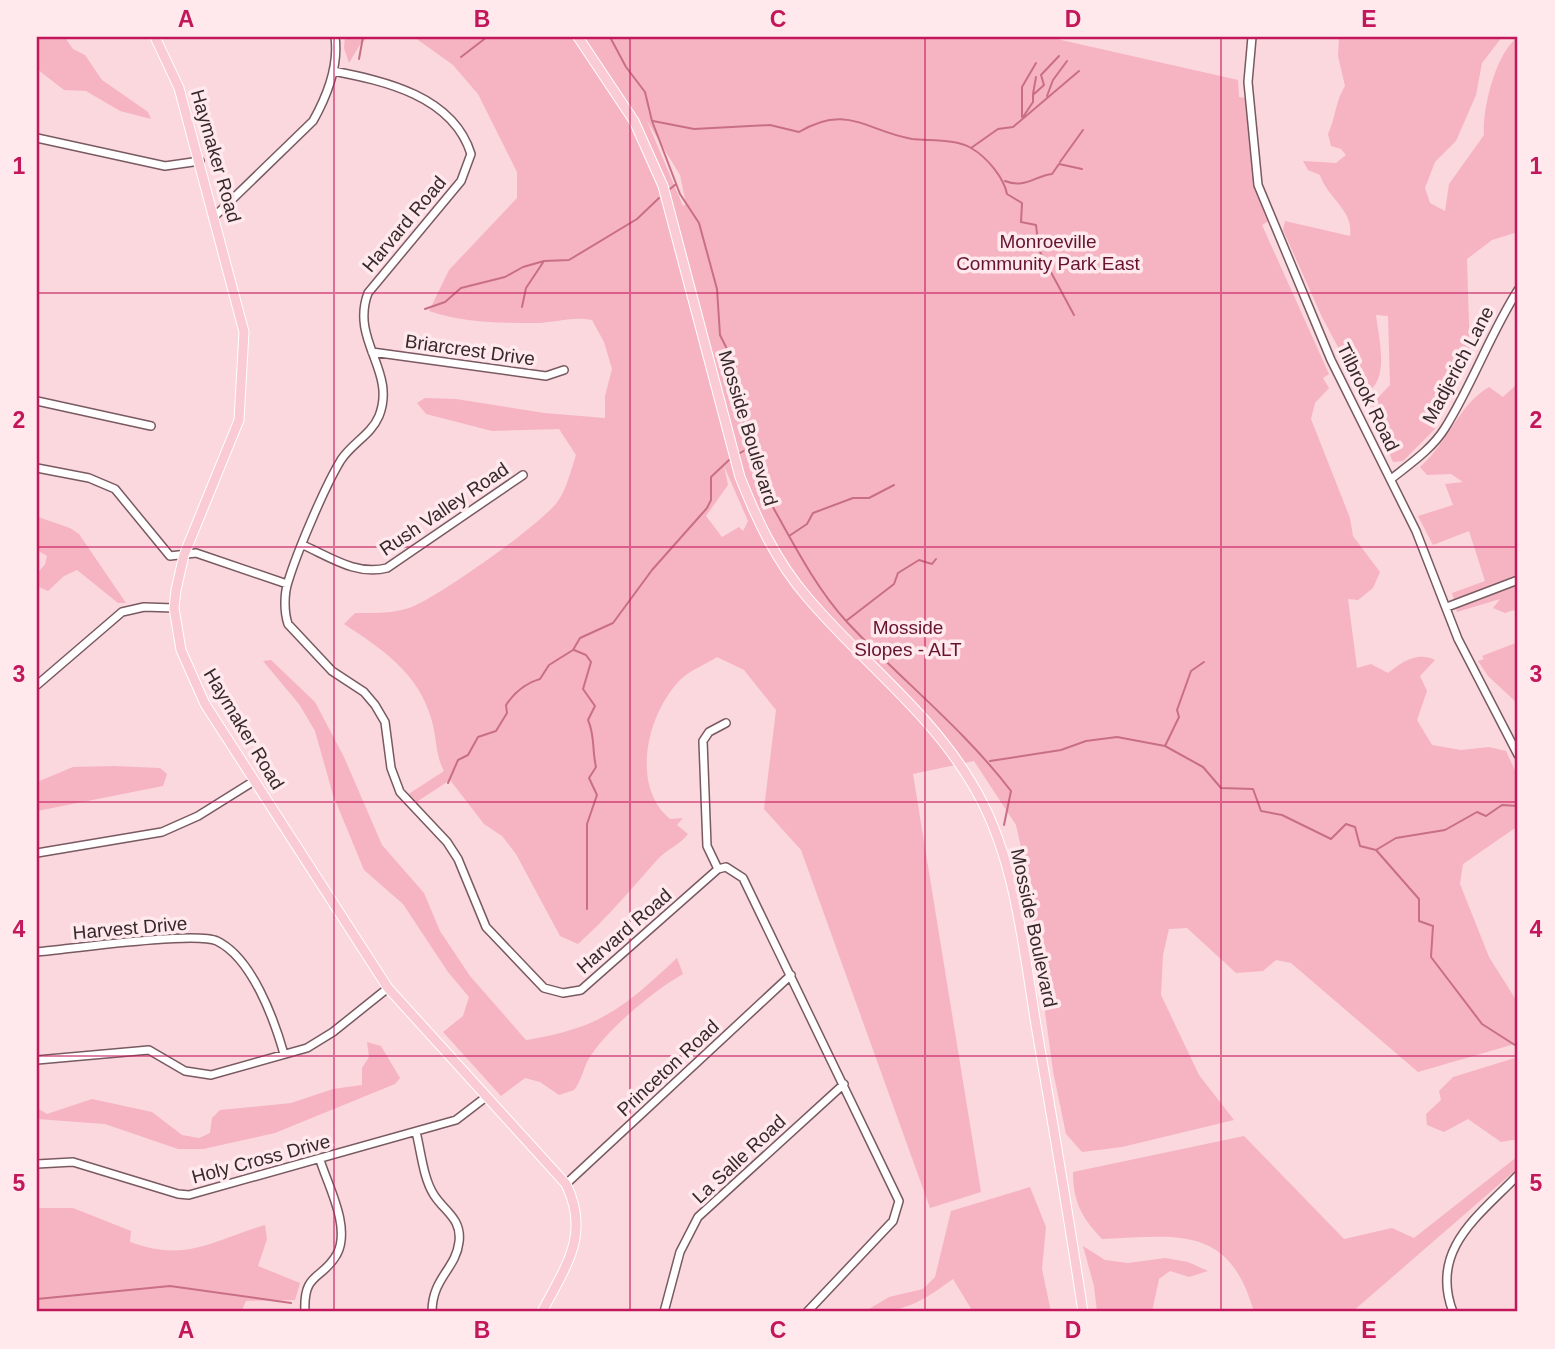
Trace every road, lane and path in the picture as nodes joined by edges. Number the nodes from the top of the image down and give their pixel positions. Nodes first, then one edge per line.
1 (155, 37) edge
2 (335, 37) edge
3 (578, 37) edge
4 (1252, 37) edge
5 (333, 71) junction
6 (37, 138) edge
7 (200, 161) junction
8 (215, 216) junction
9 (1518, 290) edge
10 (372, 352) junction
11 (564, 370) dead end
12 (37, 401) edge
13 (151, 426) dead end
14 (37, 468) edge
15 (523, 475) dead end
16 (1391, 479) junction
17 (303, 545) junction
18 (184, 555) junction
19 (1518, 579) edge
20 (287, 584) junction
21 (1447, 607) junction
22 (174, 608) junction
23 (37, 685) edge
24 (726, 723) dead end
25 (1518, 755) edge
26 (254, 781) junction
27 (37, 853) edge
28 (718, 869) junction
29 (37, 952) edge
30 (791, 975) junction
31 (388, 988) junction
32 (284, 1054) junction
33 (37, 1060) edge
34 (844, 1084) junction
35 (486, 1097) junction
36 (416, 1132) junction
37 (320, 1160) junction
38 (37, 1164) edge
39 (1518, 1175) edge
40 (566, 1184) junction
41 (304, 1312) edge
42 (432, 1312) edge
43 (542, 1312) edge
44 (664, 1312) edge
45 (807, 1312) edge
46 (1083, 1312) edge
47 (1453, 1312) edge

1 - 7 main road, Haymaker Road
2 - 5 street
3 - 46 main road, Mosside Boulevard
4 - 16 street, Tilbrook Road
5 - 8 street
5 - 10 street, Harvard Road
6 - 7 street
7 - 8 main road, Haymaker Road
8 - 18 main road, Haymaker Road
9 - 16 street, Madjerich Lane
10 - 11 street, Briarcrest Drive
10 - 17 street, Harvard Road
12 - 13 street
14 - 18 street
15 - 17 street, Rush Valley Road
16 - 21 street, Tilbrook Road
17 - 20 street, Harvard Road
18 - 20 street
18 - 22 main road, Haymaker Road
19 - 21 street
20 - 28 street, Harvard Road
21 - 25 street, Tilbrook Road
22 - 23 street
22 - 26 main road, Haymaker Road
24 - 28 street
26 - 27 street
26 - 31 main road, Haymaker Road
28 - 30 street
29 - 32 street, Harvest Drive
30 - 34 street
30 - 40 street, Princeton Road
31 - 32 street
31 - 35 main road, Haymaker Road
32 - 33 street
34 - 44 street, La Salle Road
34 - 45 street
35 - 36 street, Holy Cross Drive
35 - 40 main road, Haymaker Road
36 - 37 street, Holy Cross Drive
36 - 42 street
37 - 38 street, Holy Cross Drive
37 - 41 street
39 - 47 street
40 - 43 main road, Haymaker Road

